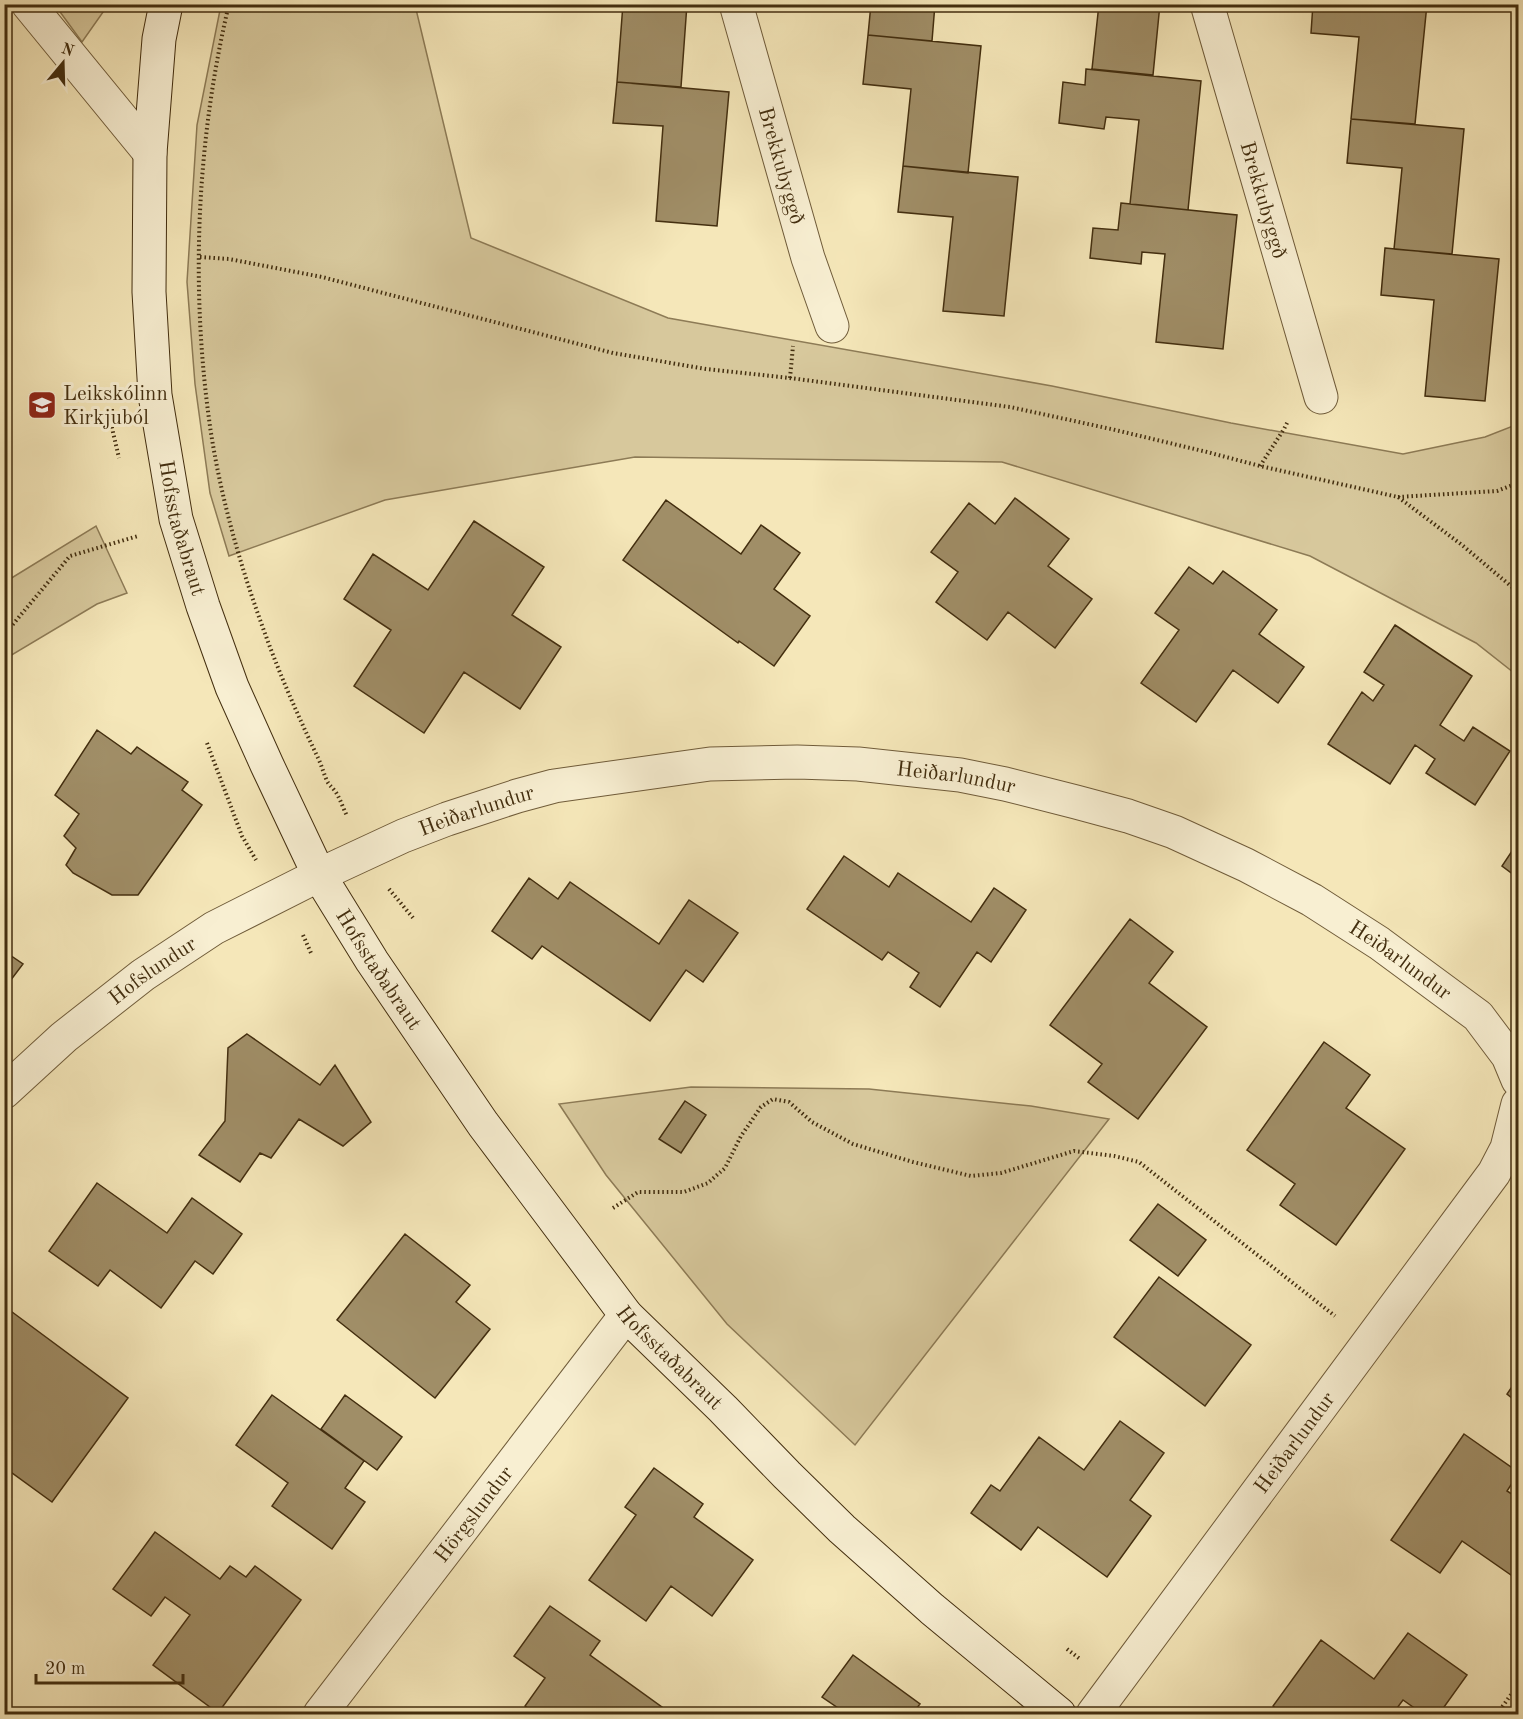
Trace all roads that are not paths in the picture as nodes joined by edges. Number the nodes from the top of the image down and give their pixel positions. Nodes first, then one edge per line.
1 (28, 4) edge
2 (166, 4) edge
3 (736, 4) edge
4 (1207, 4) edge
5 (150, 153) junction
6 (832, 326) dead end
7 (1321, 397) dead end
8 (319, 875) junction
9 (1518, 1080) edge
10 (4, 1092) edge
11 (1518, 1104) edge
12 (626, 1315) junction
13 (320, 1714) edge
14 (1059, 1714) edge
15 (1094, 1714) edge

1 - 5 street
2 - 5 street, Hofsstaðabraut
3 - 6 street, Brekkubyggð
4 - 7 street, Brekkubyggð
5 - 8 street, Hofsstaðabraut
8 - 9 street, Heiðarlundur
8 - 10 street, Hofslundur
8 - 12 street, Hofsstaðabraut
11 - 15 street, Heiðarlundur
12 - 13 street, Hörgslundur
12 - 14 street, Hofsstaðabraut

